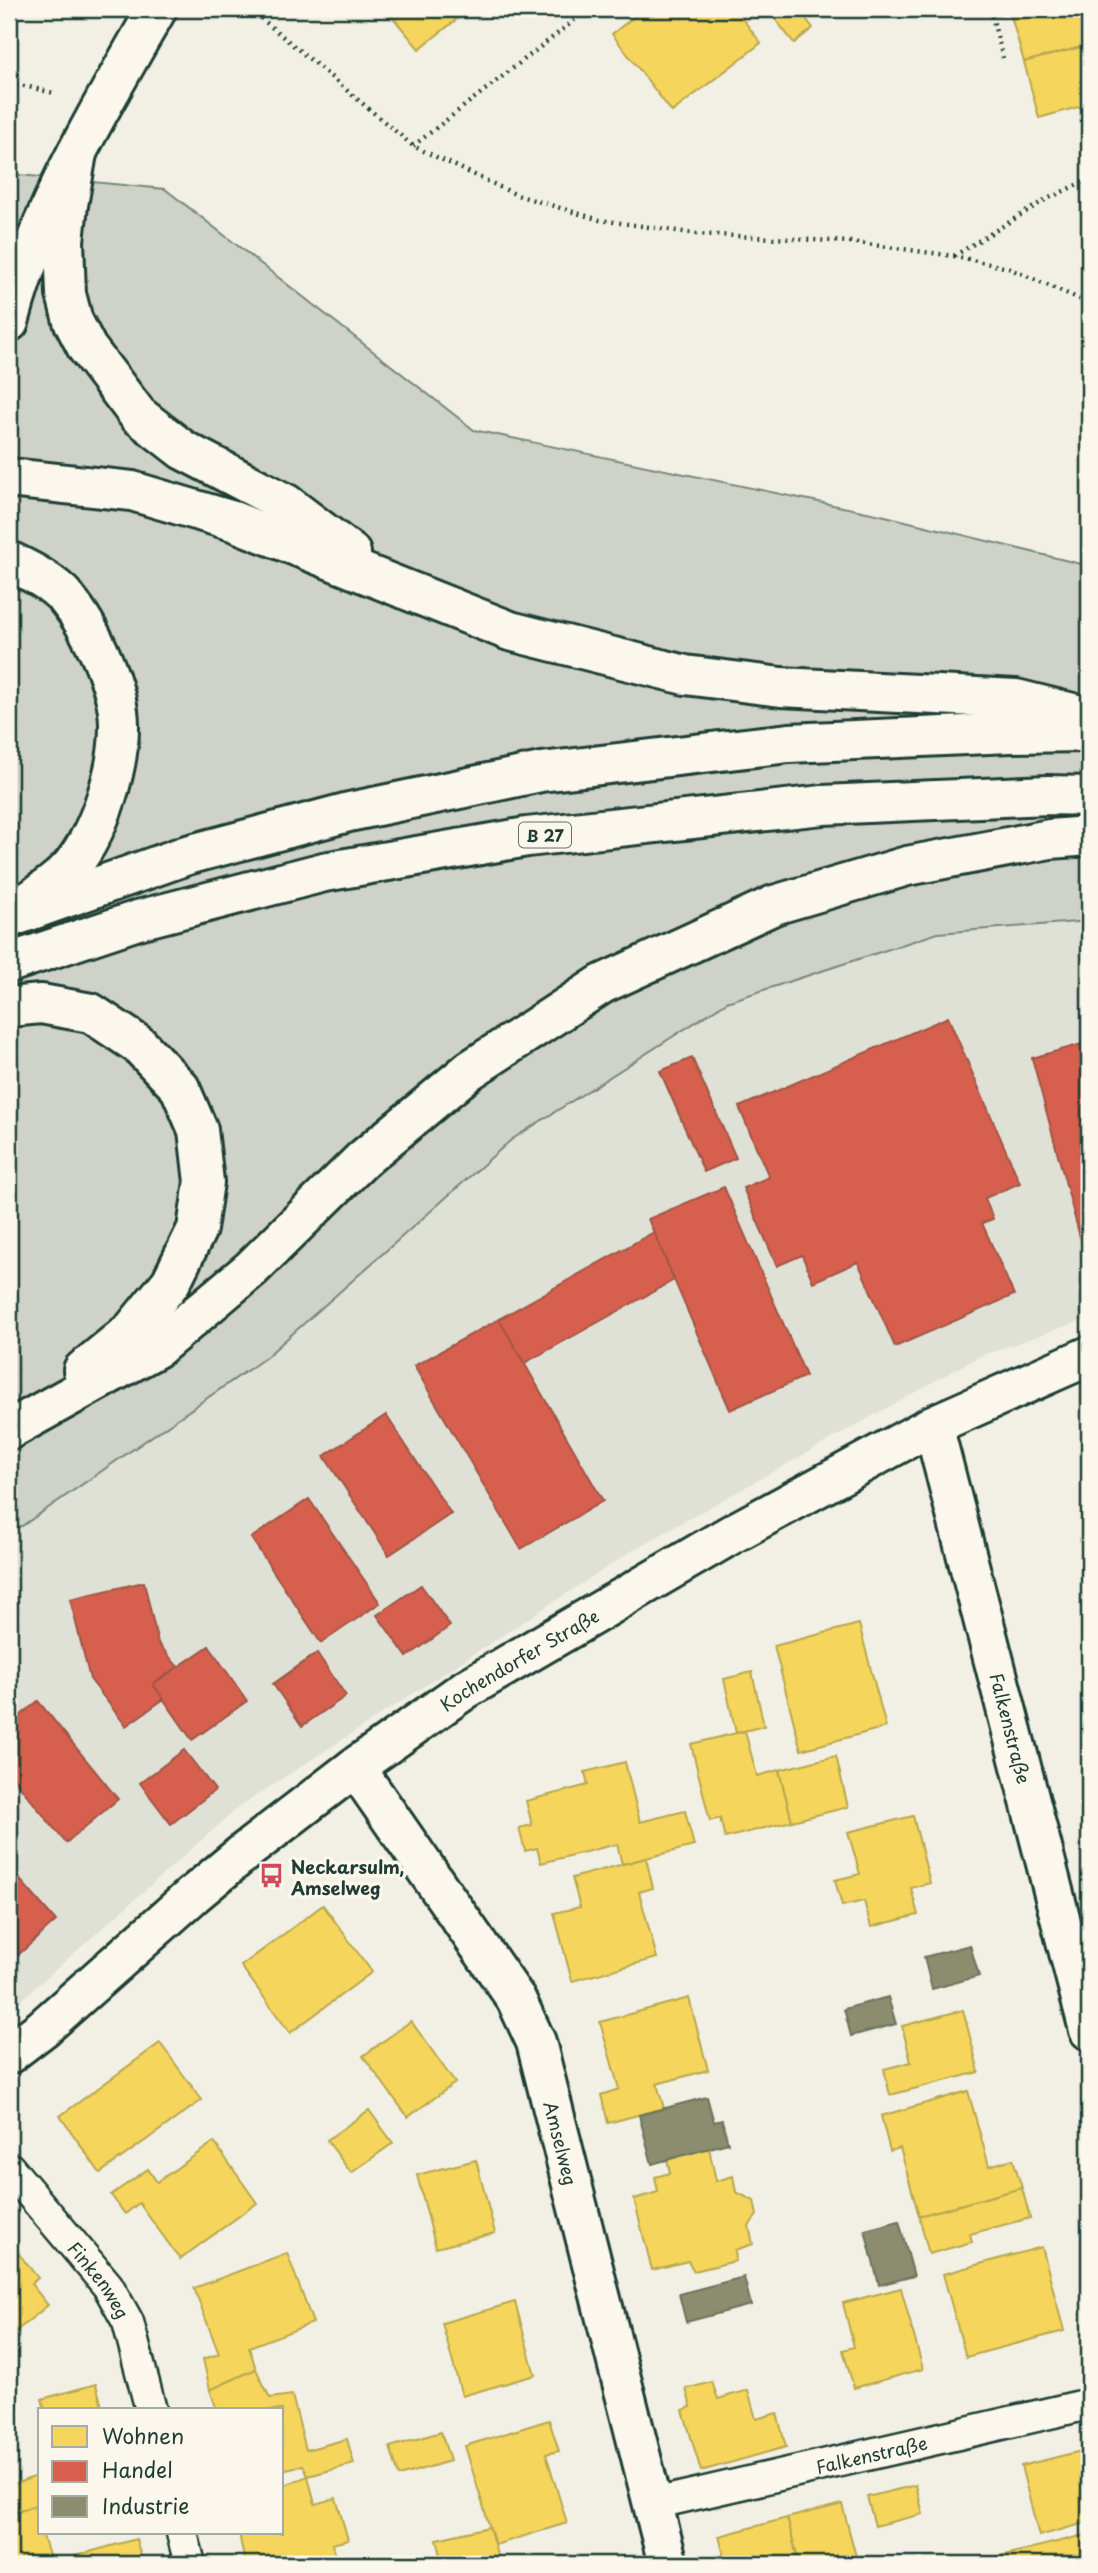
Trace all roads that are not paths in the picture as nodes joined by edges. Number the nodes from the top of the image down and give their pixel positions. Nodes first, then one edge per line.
1 (157, 9) edge
2 (77, 153) junction
3 (9, 322) edge
4 (9, 478) edge
5 (9, 561) edge
6 (389, 582) junction
7 (1089, 717) edge
8 (1089, 732) edge
9 (1089, 796) edge
10 (1089, 836) edge
11 (9, 917) edge
12 (9, 962) edge
13 (9, 1007) edge
14 (1089, 1356) edge
15 (9, 1424) edge
16 (933, 1426) junction
17 (9, 1430) edge
18 (355, 1766) junction
19 (1082, 1970) edge
20 (1089, 2029) edge
21 (9, 2054) edge
22 (9, 2168) edge
23 (1089, 2404) edge
24 (150, 2408) edge
25 (653, 2504) junction
26 (182, 2534) edge
27 (190, 2564) edge
28 (668, 2564) edge

1 - 2 main road
2 - 3 main road
2 - 6 main road
4 - 6 main road
5 - 11 main road
6 - 7 main road
8 - 11 main road
9 - 12 main road, B 27
10 - 17 main road
13 - 15 main road
14 - 16 main road, Kochendorfer Straße
16 - 18 main road, Kochendorfer Straße
16 - 19 main road, Falkenstraße
18 - 21 main road, Kochendorfer Straße
18 - 25 main road, Amselweg
19 - 20 main road, Falkenstraße
22 - 24 lane, Finkenweg
23 - 25 lane, Falkenstraße
25 - 28 main road, Amselweg
26 - 27 lane

